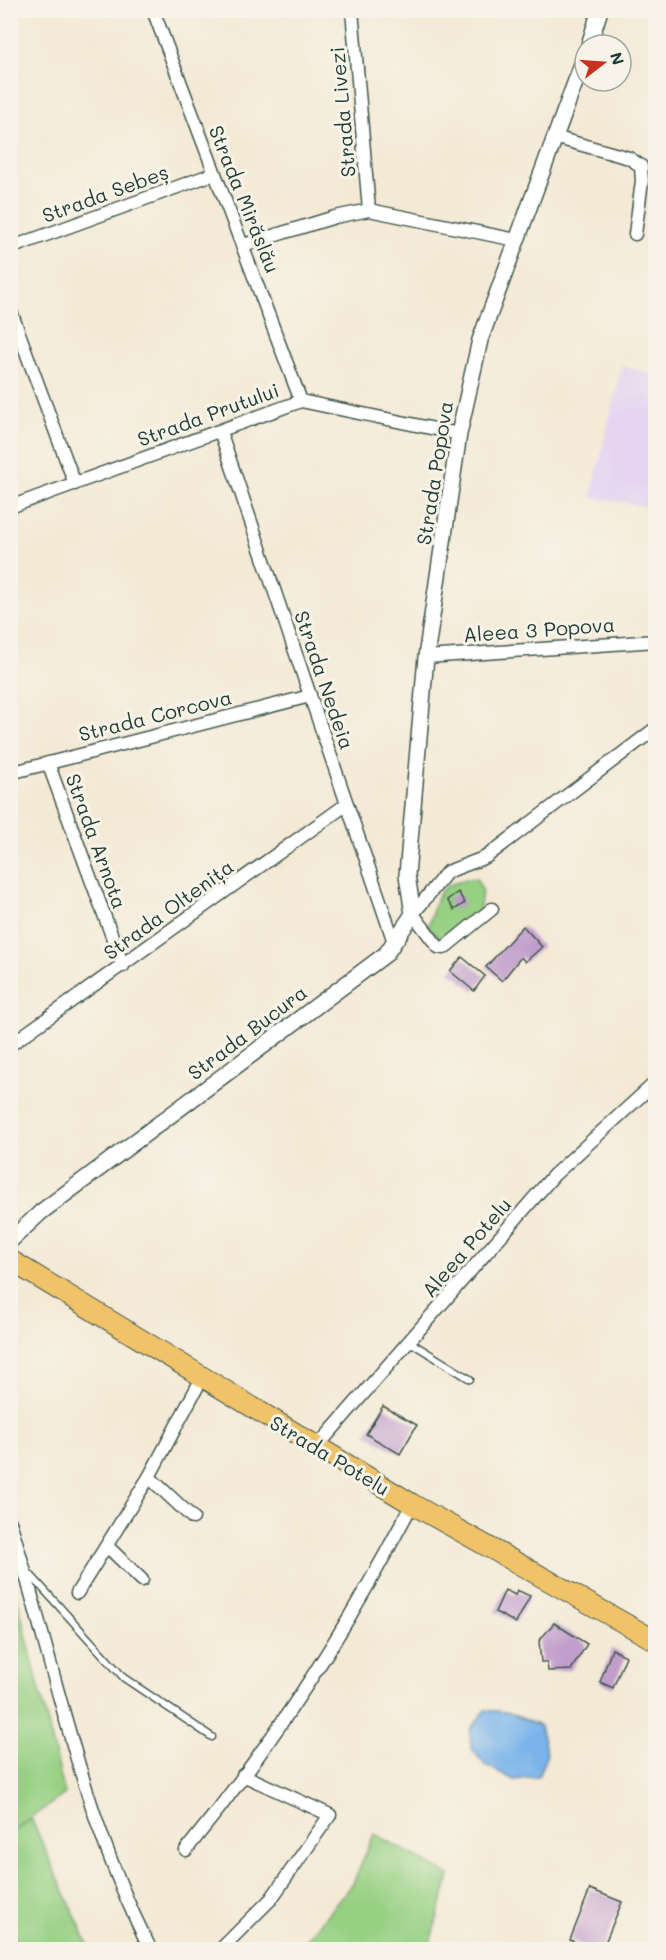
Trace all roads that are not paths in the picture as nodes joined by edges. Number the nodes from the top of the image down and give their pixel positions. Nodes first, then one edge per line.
1 (153, 10) edge
2 (352, 10) edge
3 (600, 10) edge
4 (593, 33) edge
5 (573, 88) edge
6 (554, 138) junction
7 (213, 174) junction
8 (369, 210) junction
9 (635, 234) dead end
10 (516, 240) junction
11 (243, 245) junction
12 (10, 248) edge
13 (10, 309) edge
14 (301, 401) junction
15 (220, 431) junction
16 (459, 434) junction
17 (75, 484) junction
18 (10, 507) edge
19 (656, 641) edge
20 (426, 657) junction
21 (310, 696) junction
22 (656, 728) edge
23 (48, 763) junction
24 (10, 773) edge
25 (347, 804) junction
26 (492, 909) dead end
27 (412, 914) junction
28 (394, 942) junction
29 (123, 966) junction
30 (10, 1045) edge
31 (656, 1082) edge
32 (10, 1241) edge
33 (10, 1260) edge
34 (410, 1342) junction
35 (202, 1378) junction
36 (470, 1378) dead end
37 (316, 1448) junction
38 (150, 1477) junction
39 (412, 1504) junction
40 (193, 1518) dead end
41 (10, 1522) edge
42 (107, 1545) junction
43 (25, 1569) junction
44 (142, 1580) dead end
45 (77, 1593) dead end
46 (656, 1641) edge
47 (212, 1737) dead end
48 (243, 1775) junction
49 (186, 1850) dead end
50 (151, 1950) edge
51 (220, 1950) edge

1 - 7 street, Strada Mirăslău
2 - 8 street, Strada Livezi
3 - 4 street
5 - 6 street, Strada Popova
6 - 9 street
6 - 10 street, Strada Popova
7 - 11 street, Strada Mirăslău
7 - 12 street, Strada Sebeș
8 - 10 street
8 - 11 street
10 - 16 street, Strada Popova
11 - 14 street, Strada Mirăslău
13 - 17 street
14 - 15 street, Strada Prutului
14 - 16 street, Strada Prutului
15 - 17 street, Strada Prutului
15 - 21 street, Strada Nedeia
16 - 20 street, Strada Popova
17 - 18 street, Strada Prutului
19 - 20 street, Aleea 3 Popova
20 - 27 street, Strada Popova
21 - 23 street, Strada Corcova
21 - 25 street, Strada Nedeia
22 - 27 street
23 - 24 street, Strada Corcova
23 - 29 street, Strada Arnota
25 - 28 street, Strada Nedeia
25 - 29 street, Strada Oltenița
26 - 27 street
27 - 28 street, Strada Bucura
28 - 32 street, Strada Bucura
29 - 30 street, Strada Oltenița
31 - 34 street, Aleea Potelu
33 - 35 main road, Strada Potelu
34 - 36 lane
34 - 37 street, Aleea Potelu
35 - 37 main road, Strada Potelu
35 - 38 street
37 - 39 main road, Strada Potelu
38 - 40 street
38 - 42 street
39 - 46 main road, Strada Potelu
39 - 48 street
41 - 43 street
42 - 44 street
42 - 45 street
43 - 47 lane
43 - 50 street
48 - 49 street
48 - 51 street

